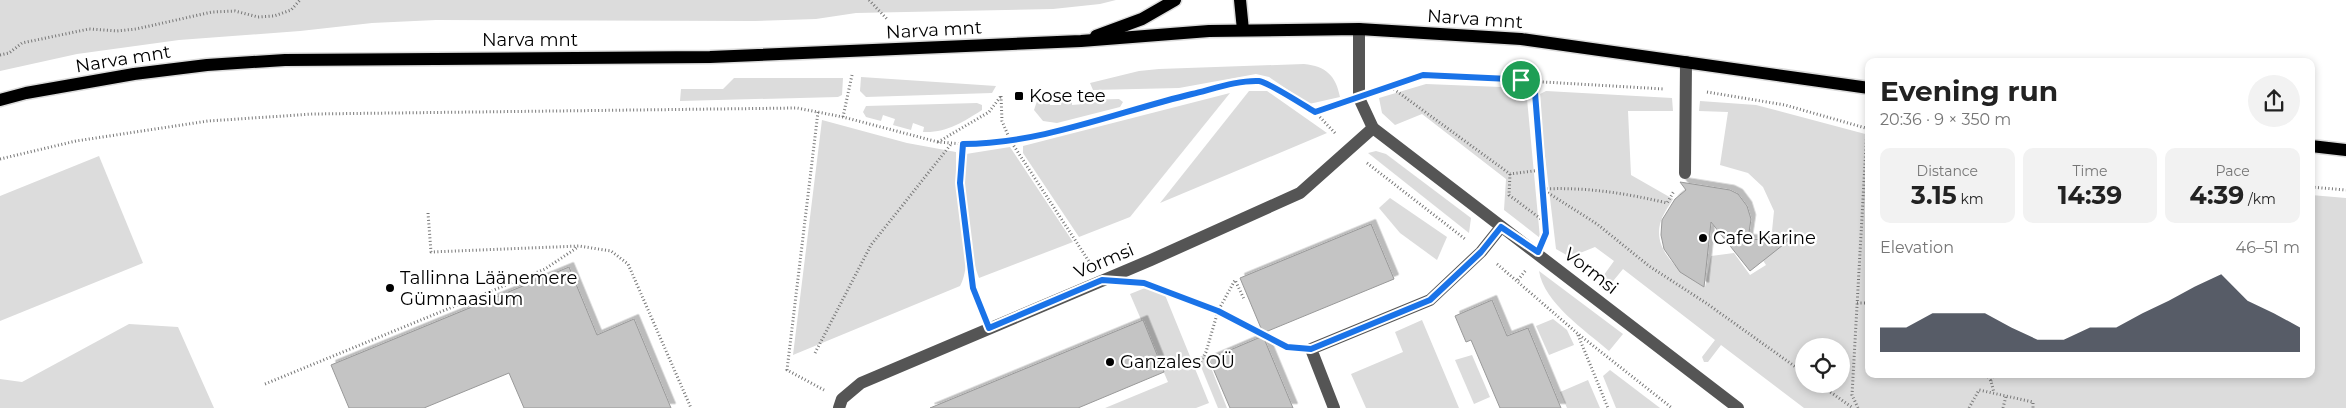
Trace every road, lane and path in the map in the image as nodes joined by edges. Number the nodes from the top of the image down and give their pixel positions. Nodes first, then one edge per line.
1 (300, 0) edge
2 (869, 0) edge
3 (1175, 0) edge
4 (1240, 0) edge
5 (887, 19) dead end
6 (1359, 29) junction
7 (1243, 30) junction
8 (1081, 41) junction
9 (0, 55) edge
10 (1686, 62) junction
11 (1521, 71) dead end
12 (852, 75) dead end
13 (1521, 80) junction
14 (1391, 86) junction
15 (1865, 87) edge
16 (1359, 98) junction
17 (0, 100) edge
18 (818, 112) junction
19 (843, 117) junction
20 (1373, 128) junction
21 (1010, 140) junction
22 (938, 142) junction
23 (952, 143) junction
24 (963, 144) junction
25 (2315, 146) edge
26 (2346, 150) edge
27 (0, 159) edge
28 (1865, 163) edge
29 (1541, 170) junction
30 (1510, 174) junction
31 (1685, 174) joint
32 (2315, 187) edge
33 (1542, 189) junction
34 (2346, 190) edge
35 (428, 213) dead end
36 (1545, 222) junction
37 (1501, 227) junction
38 (579, 246) junction
39 (1538, 252) junction
40 (1102, 280) junction
41 (1518, 280) dead end
42 (1144, 283) dead end
43 (1244, 299) dead end
44 (1857, 303) junction
45 (1865, 304) edge
46 (1218, 311) junction
47 (989, 328) junction
48 (1577, 332) dead end
49 (1311, 349) junction
50 (815, 353) dead end
51 (1199, 365) dead end
52 (1795, 366) edge
53 (1989, 378) edge
54 (1992, 378) edge
55 (1991, 381) junction
56 (265, 384) dead end
57 (1832, 393) edge
58 (1994, 393) junction
59 (2006, 396) junction
60 (840, 404) edge
61 (691, 408) edge
62 (1334, 408) edge
63 (1608, 408) edge
64 (1738, 408) edge
65 (1853, 408) edge
66 (1858, 408) edge
67 (1969, 408) edge
68 (2003, 408) edge
69 (2033, 408) edge

1 - 9 path
2 - 5 path
3 - 8 main road
4 - 7 main road
6 - 7 main road, Narva mnt
6 - 10 main road, Narva mnt
6 - 16 street, Vormsi
7 - 8 main road, Narva mnt
8 - 17 main road, Narva mnt
10 - 15 main road, Narva mnt
10 - 31 street
11 - 13 path
12 - 19 path
13 - 14 path
13 - 29 path
14 - 16 path
14 - 30 path
16 - 20 street, Vormsi
16 - 21 path
18 - 19 path
18 - 27 path
18 - 60 path
19 - 22 path
20 - 37 street, Vormsi
20 - 40 street, Vormsi
21 - 22 path
21 - 24 path
21 - 40 path
22 - 23 path
23 - 24 path
23 - 50 path
24 - 47 path
25 - 26 main road
28 - 44 path
29 - 30 path
29 - 33 path
30 - 36 path
31 - 33 path
32 - 34 path
33 - 36 path
33 - 52 path
35 - 38 path
36 - 39 path
37 - 39 street, Vormsi
37 - 49 street
38 - 56 path
38 - 61 path
39 - 41 path
39 - 64 street, Vormsi
40 - 47 street, Vormsi
42 - 46 path
43 - 46 path
44 - 45 path
44 - 66 path
46 - 49 path
46 - 51 path
47 - 60 street, Vormsi
48 - 63 path
49 - 62 street
53 - 55 path
54 - 55 path
55 - 58 path
57 - 65 path
58 - 59 path
58 - 67 path
59 - 68 path
59 - 69 path

